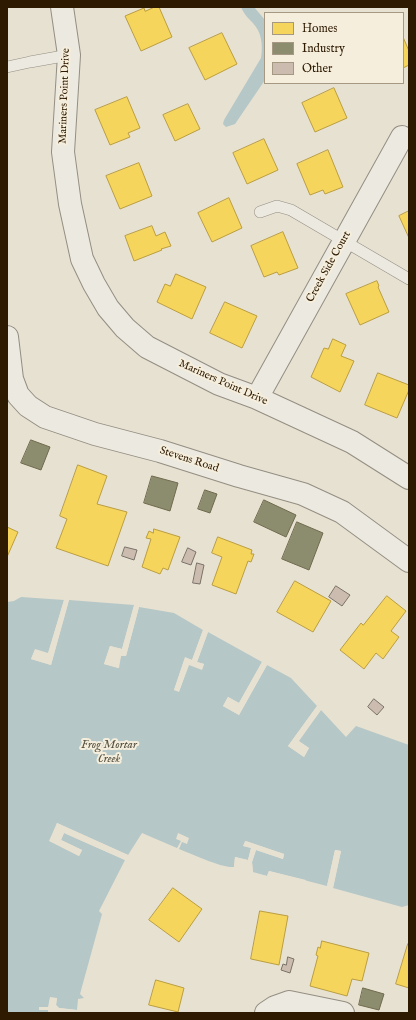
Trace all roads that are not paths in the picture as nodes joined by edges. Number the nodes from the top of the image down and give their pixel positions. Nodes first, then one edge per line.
1 (62, 7) edge
2 (69, 55) junction
3 (7, 67) edge
4 (402, 137) dead end
5 (260, 212) dead end
6 (344, 241) junction
7 (409, 279) edge
8 (7, 337) edge
9 (257, 398) junction
10 (409, 478) edge
11 (409, 561) edge
12 (266, 1013) edge
13 (344, 1013) edge

1 - 2 street, Mariners Point Drive
2 - 3 lane
2 - 9 street, Mariners Point Drive
4 - 6 street, Creek Side Court
5 - 6 lane
6 - 7 lane
6 - 9 street, Creek Side Court
8 - 11 street, Stevens Road
9 - 10 street, Mariners Point Drive
12 - 13 street

